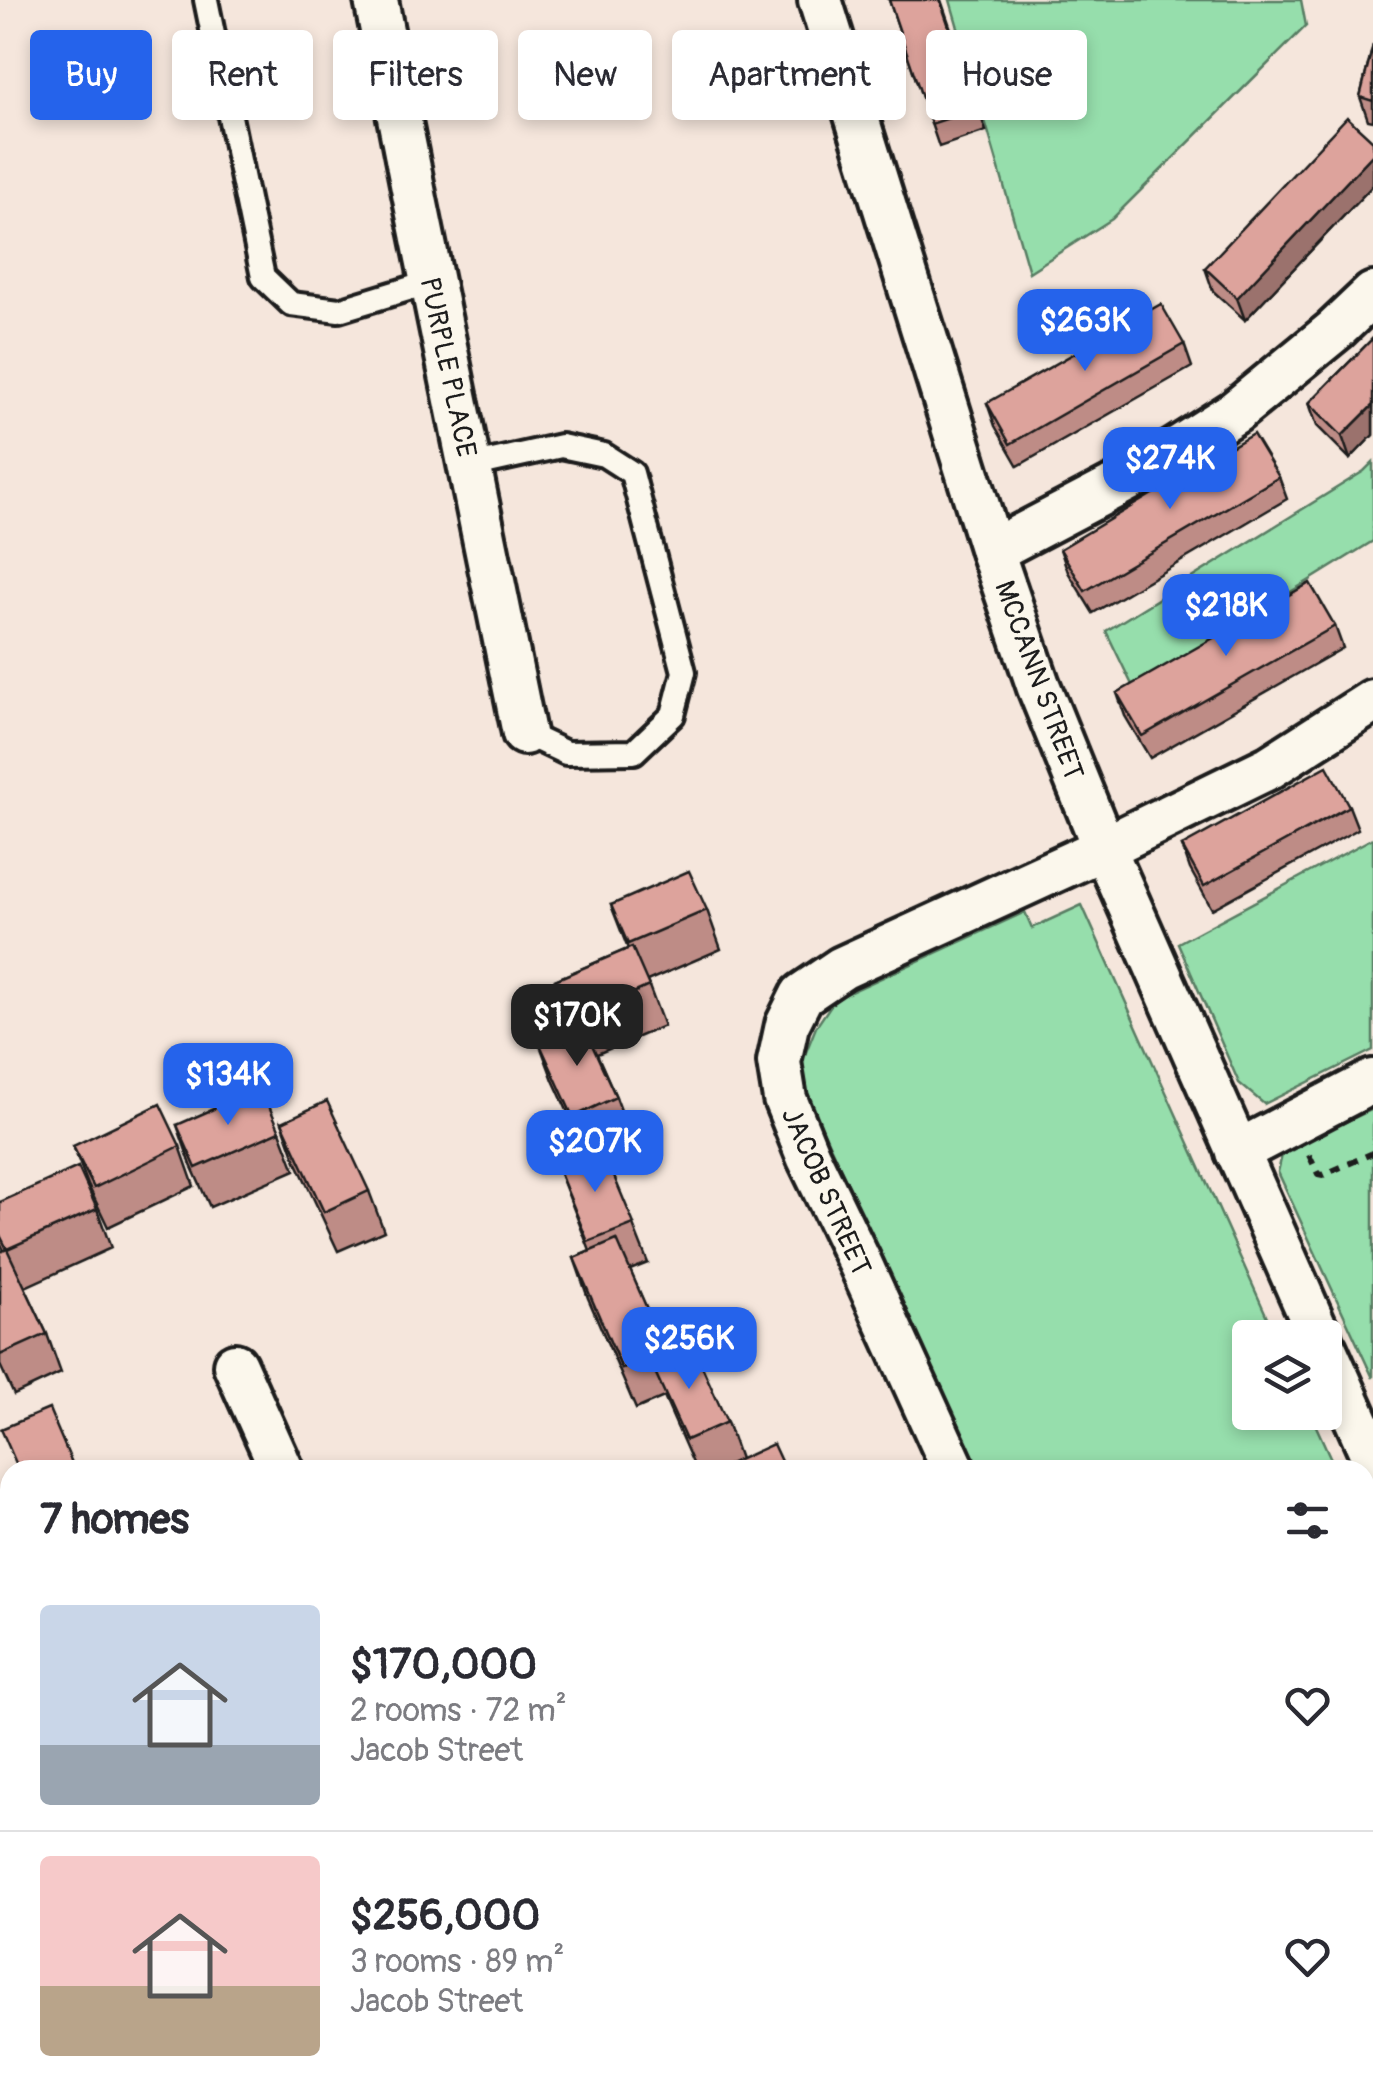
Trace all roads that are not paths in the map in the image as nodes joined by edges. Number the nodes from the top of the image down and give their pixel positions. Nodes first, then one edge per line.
1 (206, 0) edge
2 (376, 0) edge
3 (820, 0) edge
4 (432, 282) junction
5 (1373, 294) edge
6 (470, 466) junction
7 (992, 551) junction
8 (1373, 701) edge
9 (524, 733) joint
10 (1104, 848) junction
11 (1373, 1080) edge
12 (1237, 1152) junction
13 (1312, 1320) edge
14 (235, 1365) dead end
15 (1342, 1387) edge
16 (1373, 1457) edge
17 (278, 1460) edge
18 (949, 1460) edge

1 - 4 lane
2 - 4 street, PURPLE PLACE
3 - 7 street, MCCANN STREET
4 - 6 street, PURPLE PLACE
5 - 7 street
6 - 9 street, PURPLE PLACE
6 - 9 lane
7 - 10 street, MCCANN STREET
8 - 10 street, JACOB STREET
10 - 12 street, MCCANN STREET
10 - 18 street, JACOB STREET
11 - 12 street
12 - 13 street, MCCANN STREET
14 - 17 street
15 - 16 street

